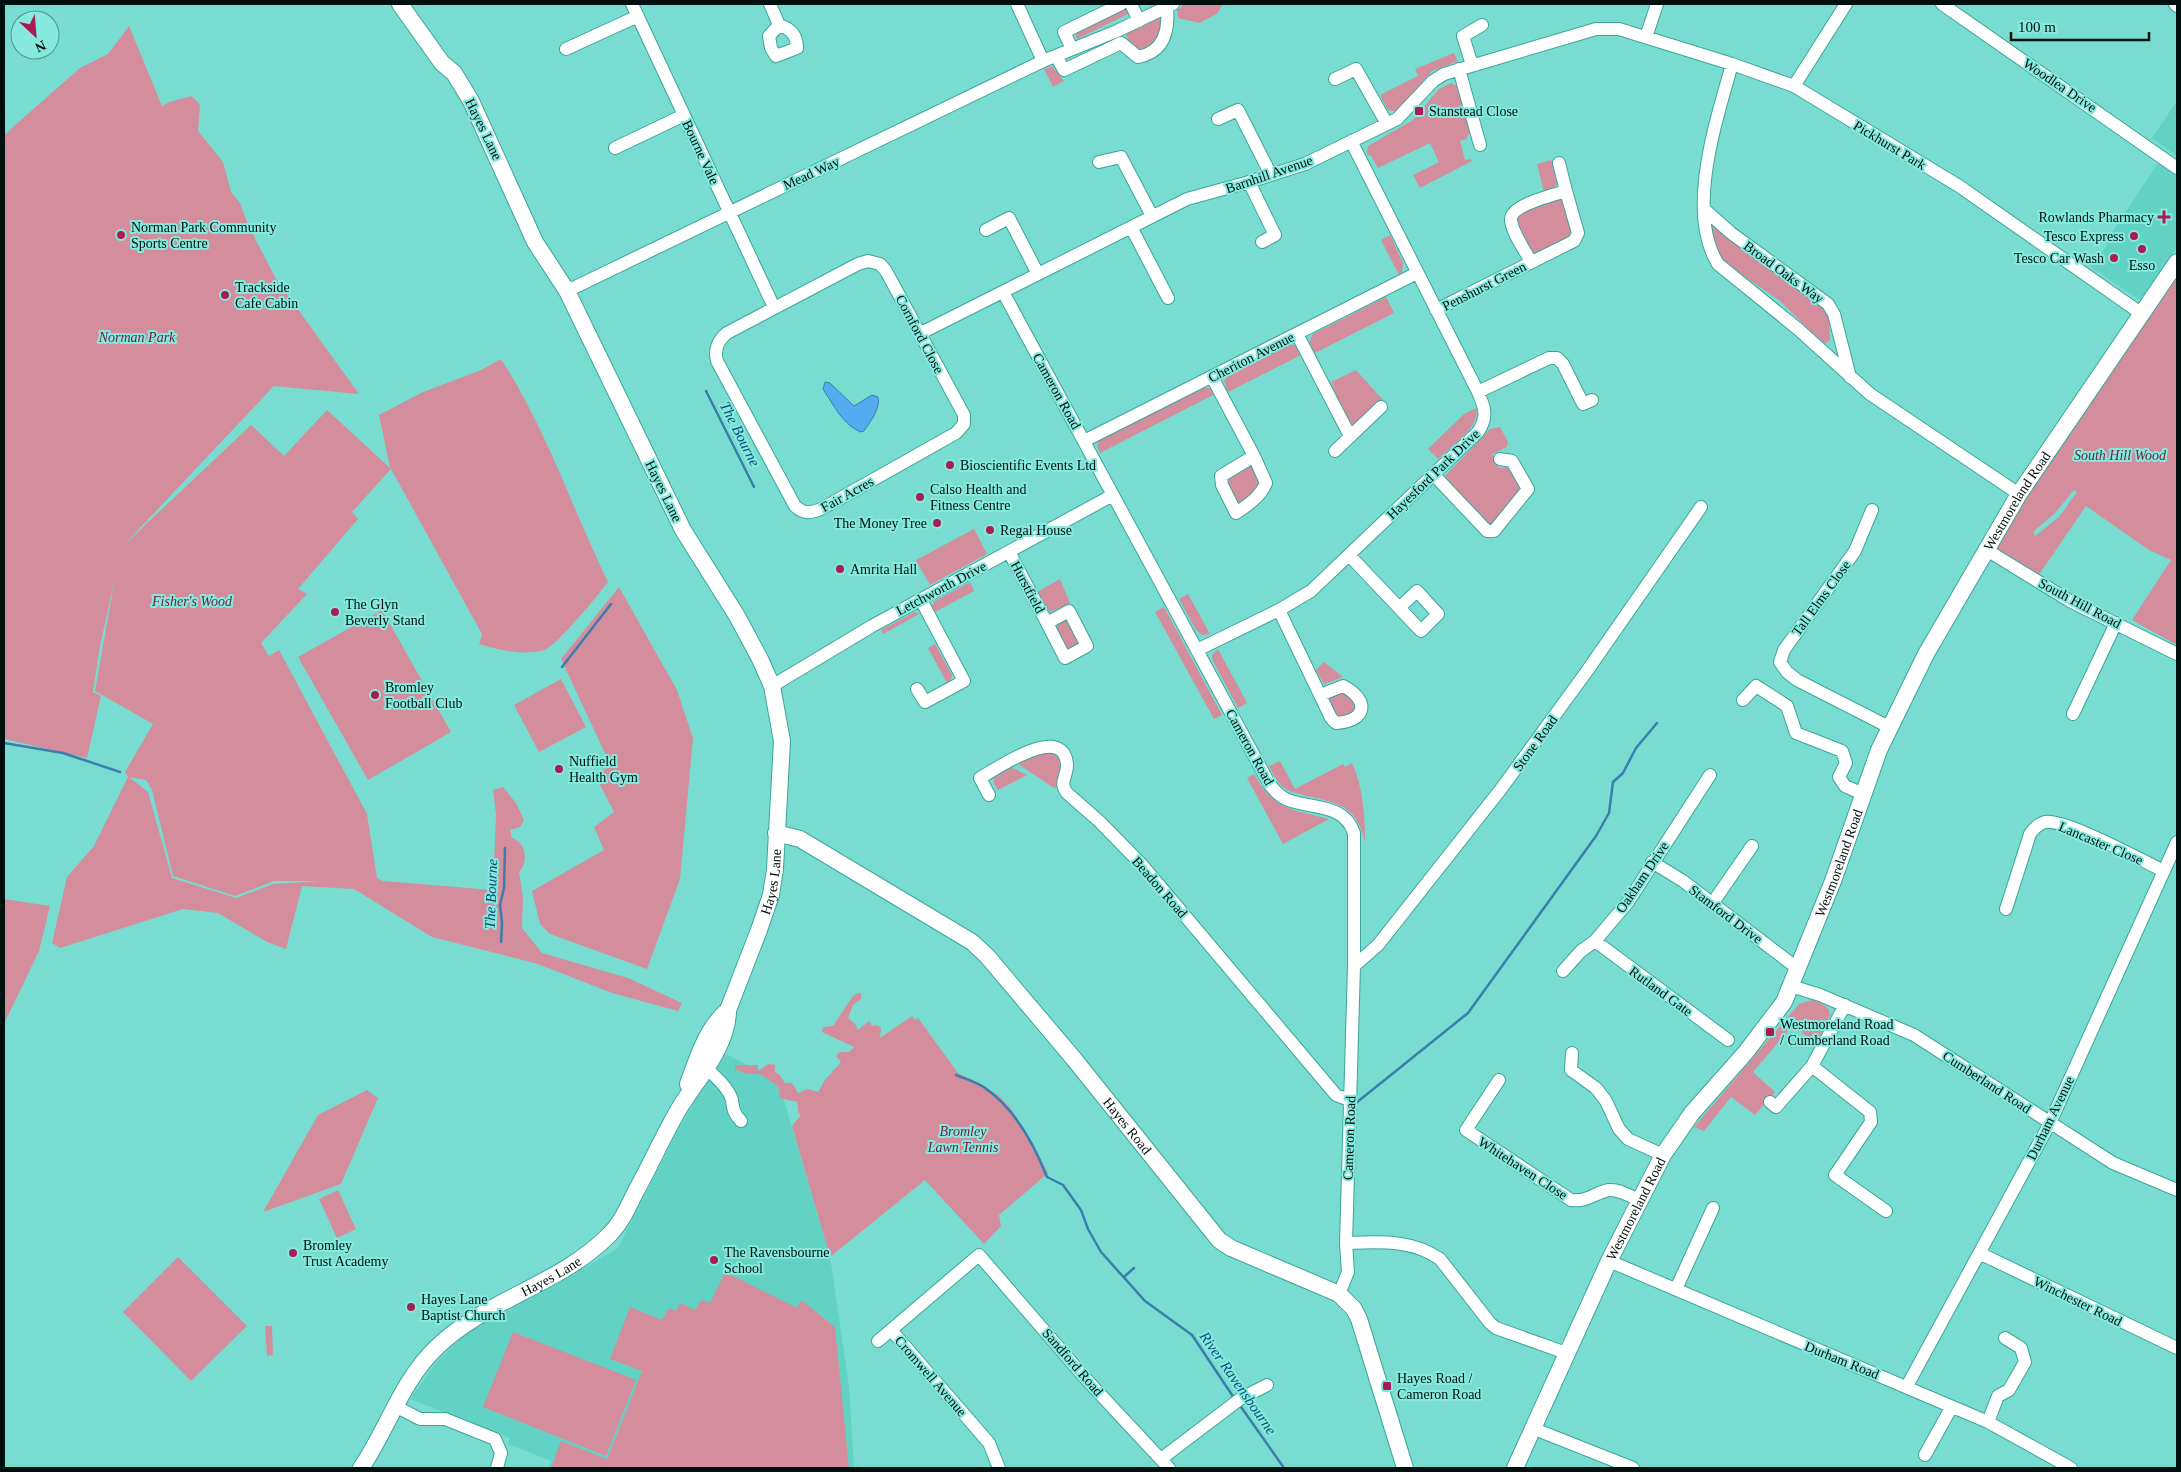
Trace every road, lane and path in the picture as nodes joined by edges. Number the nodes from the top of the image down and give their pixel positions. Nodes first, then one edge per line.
1 (400, 4) edge
2 (632, 4) edge
3 (770, 4) edge
4 (1017, 4) edge
5 (1122, 4) edge
6 (1131, 4) edge
7 (1657, 4) edge
8 (1846, 4) edge
9 (1942, 4) edge
10 (1170, 6) edge
11 (638, 16) junction
12 (1139, 21) junction
13 (779, 25) dead end
14 (1482, 25) dead end
15 (1119, 37) junction
16 (1646, 37) junction
17 (566, 49) dead end
18 (1072, 49) junction
19 (1056, 56) junction
20 (1043, 61) junction
21 (1732, 64) junction
22 (1472, 65) junction
23 (1459, 69) junction
24 (1335, 79) dead end
25 (1794, 86) junction
26 (684, 115) junction
27 (1218, 119) dead end
28 (1387, 124) junction
29 (1351, 141) junction
30 (1480, 145) dead end
31 (615, 148) dead end
32 (1099, 162) dead end
33 (1559, 163) dead end
34 (2177, 168) edge
35 (1271, 175) junction
36 (1249, 182) junction
37 (1566, 191) junction
38 (1704, 209) junction
39 (729, 211) junction
40 (1152, 216) junction
41 (1131, 228) junction
42 (986, 230) dead end
43 (1262, 242) dead end
44 (1531, 262) junction
45 (2177, 262) edge
46 (858, 264) joint
47 (1417, 273) junction
48 (1038, 274) junction
49 (567, 292) junction
50 (1004, 292) junction
51 (1168, 298) dead end
52 (771, 301) dead end
53 (1436, 310) junction
54 (2142, 314) junction
55 (921, 334) junction
56 (1298, 334) junction
57 (1212, 377) junction
58 (1851, 378) junction
59 (1478, 392) junction
60 (1592, 400) dead end
61 (1381, 407) dead end
62 (963, 427) joint
63 (1350, 436) junction
64 (1084, 441) junction
65 (1335, 451) dead end
66 (1254, 456) junction
67 (1500, 459) dead end
68 (1434, 475) junction
69 (2019, 494) junction
70 (1113, 495) junction
71 (1701, 507) dead end
72 (1872, 510) dead end
73 (1985, 549) junction
74 (1009, 552) junction
75 (1349, 555) junction
76 (921, 600) junction
77 (1400, 607) dead end
78 (1279, 610) junction
79 (1047, 623) dead end
80 (2116, 623) junction
81 (1197, 650) junction
82 (2177, 654) edge
83 (772, 686) junction
84 (917, 689) dead end
85 (1320, 695) dead end
86 (1744, 700) dead end
87 (2073, 714) dead end
88 (1889, 727) junction
89 (1710, 775) dead end
90 (1863, 794) junction
91 (989, 795) dead end
92 (776, 833) junction
93 (2177, 842) edge
94 (1752, 846) dead end
95 (1652, 862) junction
96 (2164, 871) junction
97 (1712, 904) junction
98 (2006, 909) dead end
99 (1595, 941) junction
100 (1354, 966) junction
101 (1797, 968) junction
102 (1563, 972) dead end
103 (1791, 986) junction
104 (1845, 1005) junction
105 (728, 1010) junction
106 (1728, 1040) dead end
107 (1572, 1053) dead end
108 (1812, 1066) junction
109 (706, 1069) junction
110 (1499, 1080) dead end
111 (1350, 1100) junction
112 (1770, 1102) dead end
113 (680, 1108) junction
114 (741, 1121) dead end
115 (2050, 1122) junction
116 (1663, 1155) junction
117 (2177, 1190) edge
118 (1639, 1200) junction
119 (1713, 1208) dead end
120 (1886, 1211) dead end
121 (1346, 1243) junction
122 (1979, 1253) junction
123 (979, 1255) joint
124 (1609, 1261) junction
125 (1676, 1289) junction
126 (1339, 1294) junction
127 (891, 1330) junction
128 (2005, 1338) dead end
129 (878, 1341) dead end
130 (2177, 1348) edge
131 (1566, 1353) junction
132 (1267, 1385) dead end
133 (1907, 1386) junction
134 (395, 1406) junction
135 (1950, 1408) junction
136 (1988, 1422) junction
137 (1532, 1428) junction
138 (1925, 1456) dead end
139 (1165, 1464) edge
140 (361, 1468) edge
141 (496, 1468) edge
142 (999, 1468) edge
143 (1405, 1468) edge
144 (1515, 1468) edge
145 (1633, 1468) edge
146 (2071, 1468) edge

1 - 49 main road, Hayes Lane
2 - 11 street, Bourne Vale
3 - 13 street
4 - 20 street
5 - 18 street
6 - 12 street
7 - 16 street
8 - 25 street
9 - 34 street, Woodlea Drive
10 - 12 street, Mead Way
10 - 15 street, Mead Way
11 - 17 street
11 - 26 street, Bourne Vale
12 - 15 street, Mead Way
14 - 22 street
15 - 18 street, Mead Way
15 - 19 street, Mead Way
16 - 21 street, Pickhurst Park
16 - 22 street, Barnhill Avenue
18 - 19 street, Mead Way
19 - 20 street, Mead Way
20 - 39 street, Mead Way
21 - 25 street, Pickhurst Park
21 - 38 street
22 - 23 street, Barnhill Avenue
23 - 28 street, Barnhill Avenue
23 - 30 street
24 - 28 street
25 - 54 street, Pickhurst Park
26 - 31 street
26 - 39 street, Bourne Vale
27 - 35 street
28 - 29 street, Barnhill Avenue
29 - 35 street, Barnhill Avenue
29 - 47 street, Hayesford Park Drive
32 - 40 street
33 - 37 street, Penshurst Green
35 - 36 street, Barnhill Avenue
36 - 40 street, Barnhill Avenue
36 - 43 street
37 - 44 street, Penshurst Green
37 - 44 street, Penshurst Green
38 - 58 street
38 - 58 street, Broad Oaks Way
39 - 49 street, Mead Way
39 - 52 street, Bourne Vale
40 - 41 street, Barnhill Avenue
41 - 48 street, Barnhill Avenue
41 - 51 street
42 - 48 street
44 - 53 street, Penshurst Green
45 - 54 main road, Westmoreland Road
46 - 55 street, Cornford Close
46 - 62 street, Fair Acres
47 - 53 street, Hayesford Park Drive
47 - 56 street, Cheriton Avenue
48 - 50 street, Barnhill Avenue
49 - 83 main road, Hayes Lane
50 - 55 street, Barnhill Avenue
50 - 64 street, Cameron Road
53 - 59 street, Hayesford Park Drive
54 - 69 main road, Westmoreland Road
55 - 62 street, Cornford Close
56 - 57 street, Cheriton Avenue
56 - 63 street
57 - 64 street, Cheriton Avenue
57 - 66 street
58 - 69 street
59 - 60 street
59 - 68 street, Hayesford Park Drive
61 - 63 street
63 - 65 street
64 - 70 street, Cameron Road
66 - 66 street
67 - 68 street
68 - 75 street, Hayesford Park Drive
69 - 73 main road, Westmoreland Road
70 - 74 street, Letchworth Drive
70 - 81 street, Cameron Road
71 - 100 street, Stone Road
72 - 88 street, Tall Elms Close
73 - 80 street, South Hill Road
73 - 88 main road, Westmoreland Road
74 - 76 street, Letchworth Drive
74 - 79 street, Hurstfield
75 - 77 street
75 - 78 street, Hayesford Park Drive
76 - 83 street, Letchworth Drive
76 - 84 street
78 - 81 street, Hayesford Park Drive
78 - 85 street
80 - 82 street, South Hill Road
80 - 87 street
81 - 100 street, Cameron Road
83 - 92 main road, Hayes Lane
86 - 90 street
88 - 90 main road, Westmoreland Road
89 - 95 street, Oakham Drive
90 - 101 main road, Westmoreland Road
91 - 111 street, Beadon Road
92 - 105 main road, Hayes Lane
92 - 126 main road, Hayes Road
93 - 96 street, Durham Avenue
94 - 97 street
95 - 97 street, Stamford Drive
95 - 99 street, Oakham Drive
96 - 98 street, Lancaster Close
96 - 115 street, Durham Avenue
97 - 101 street, Stamford Drive
99 - 102 street, Oakham Drive
99 - 106 street, Rutland Gate
100 - 111 street, Cameron Road
101 - 103 main road, Westmoreland Road
103 - 104 street, Cumberland Road
103 - 116 main road, Westmoreland Road
104 - 108 street
104 - 115 street, Cumberland Road
105 - 109 main road, Hayes Lane
105 - 113 main road, Hayes Lane
107 - 116 street
108 - 112 street
108 - 120 street
109 - 113 main road, Hayes Lane
109 - 114 street
110 - 118 street, Whitehaven Close
111 - 121 street, Cameron Road
113 - 134 main road, Hayes Lane
115 - 117 street, Cumberland Road
115 - 122 street, Durham Avenue
116 - 118 main road, Westmoreland Road
118 - 124 main road, Westmoreland Road
119 - 125 street
121 - 126 street, Cameron Road
121 - 131 street
122 - 130 street, Winchester Road
122 - 133 street, Durham Avenue
123 - 127 street, Cromwell Avenue
123 - 139 street, Sandford Road
124 - 125 street, Durham Road
124 - 131 main road, Westmoreland Road
125 - 133 street, Durham Road
126 - 143 main road, Hayes Road
127 - 129 street
127 - 142 street, Cromwell Avenue
128 - 136 street
131 - 137 main road, Westmoreland Road
132 - 139 street
133 - 135 street, Durham Road
134 - 140 main road, Hayes Lane
134 - 141 street
135 - 136 street, Durham Road
135 - 138 street
136 - 146 street, Durham Road
137 - 144 main road, Westmoreland Road
137 - 145 street

